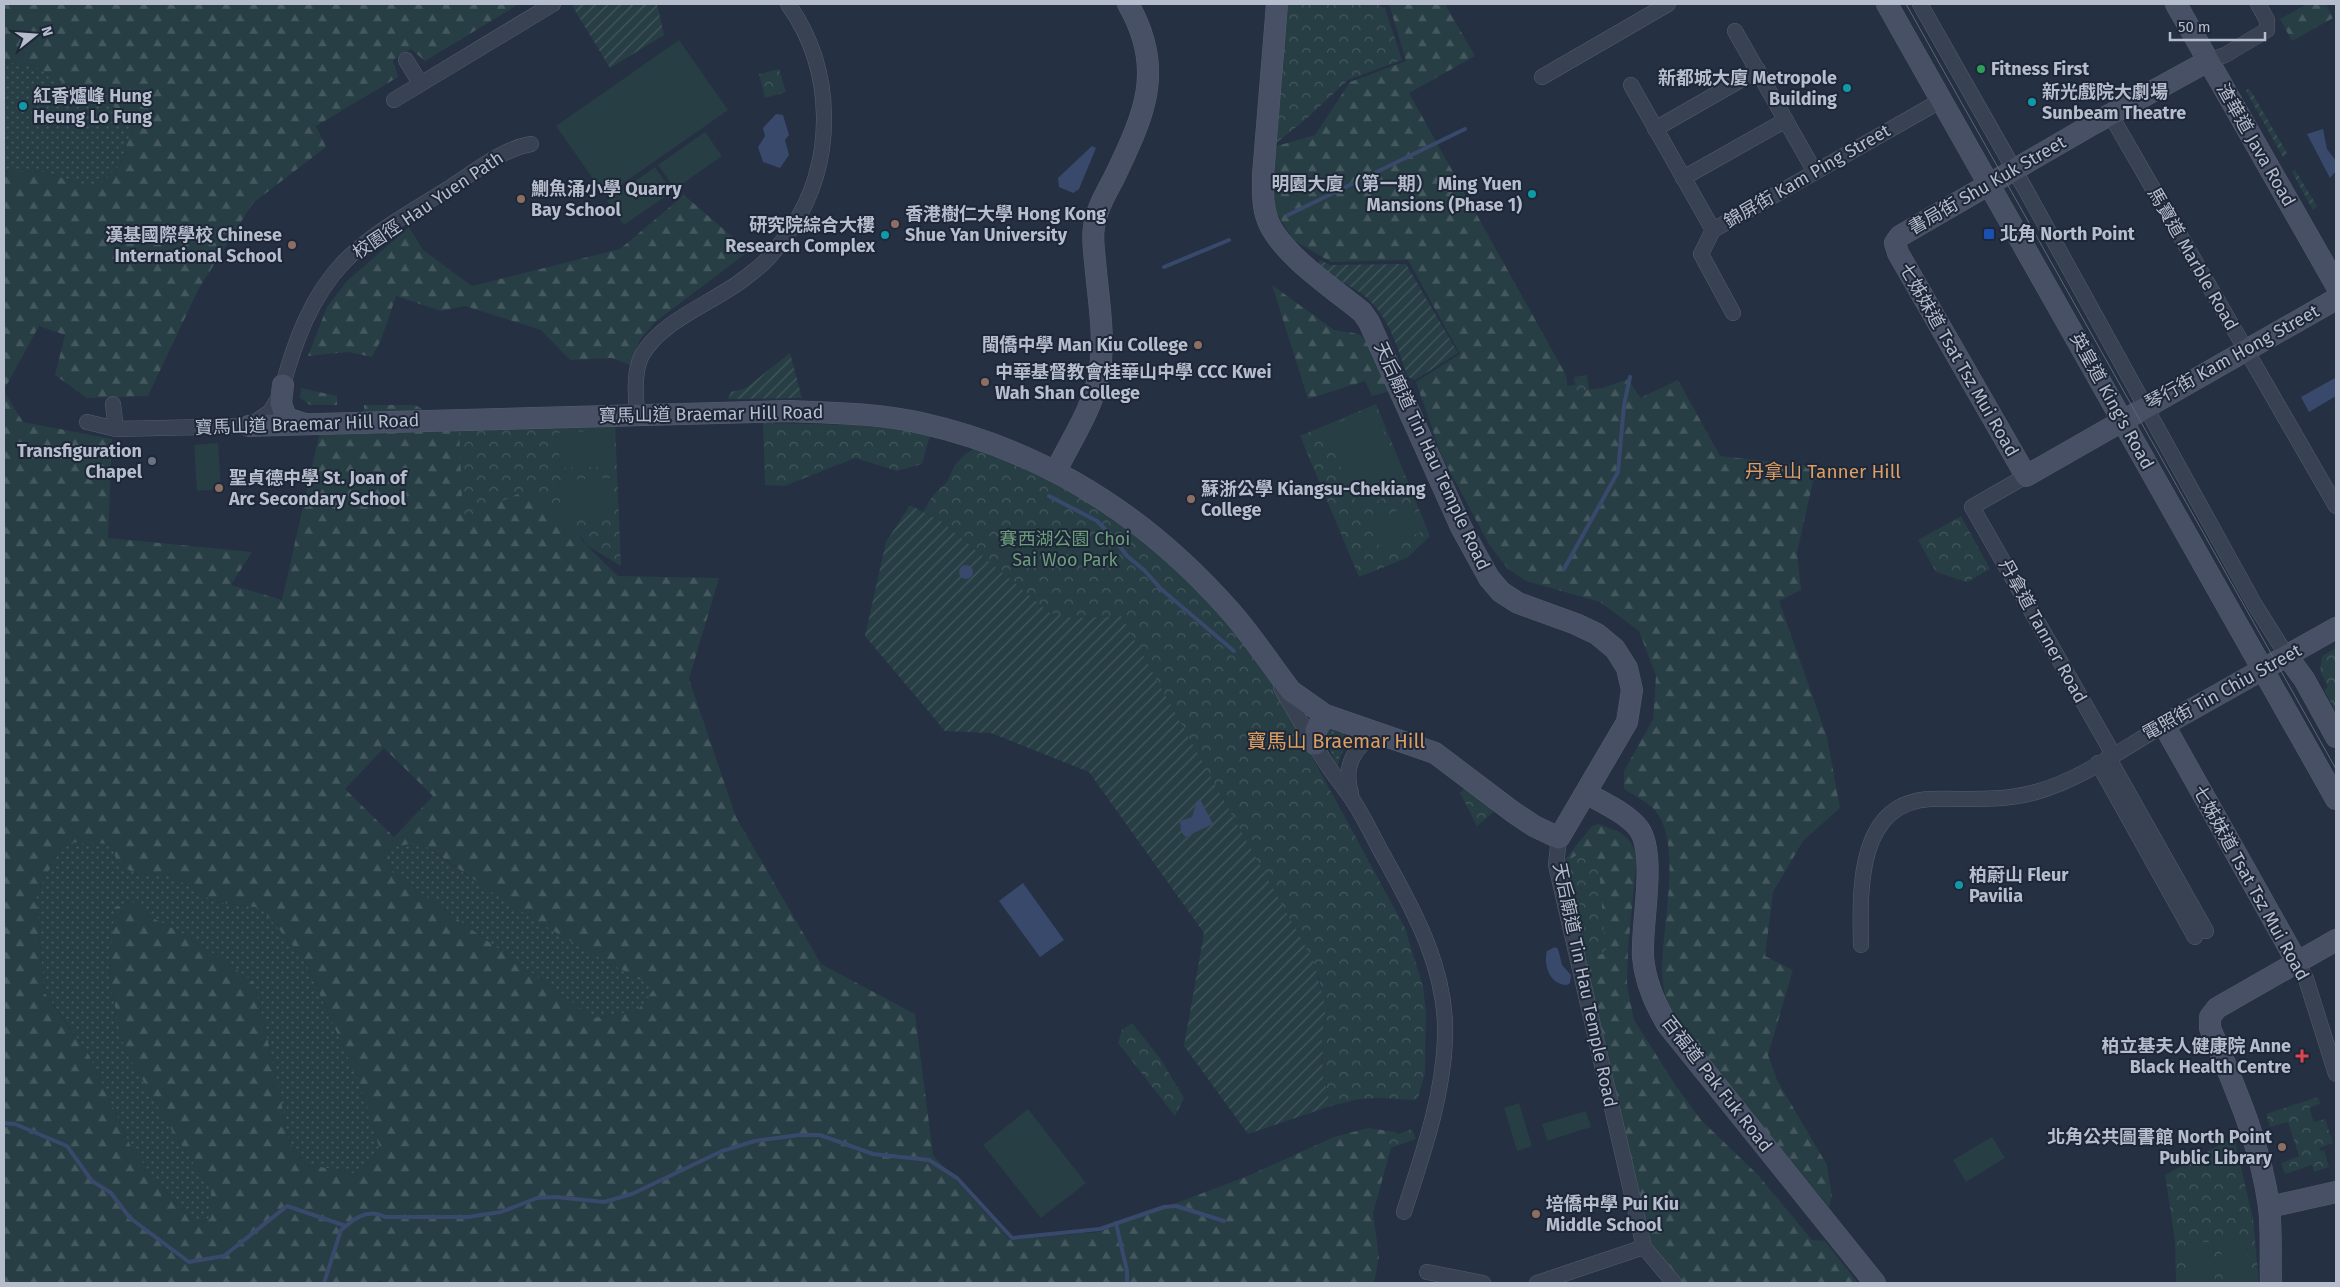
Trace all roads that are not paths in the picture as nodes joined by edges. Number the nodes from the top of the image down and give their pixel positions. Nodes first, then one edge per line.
1 (553, 4) edge
2 (788, 4) edge
3 (1128, 4) edge
4 (1277, 4) edge
5 (1668, 4) edge
6 (1888, 4) edge
7 (1920, 4) edge
8 (2176, 4) edge
9 (2258, 4) edge
10 (1735, 31) dead end
11 (406, 60) dead end
12 (2208, 61) junction
13 (1758, 70) junction
14 (1542, 76) dead end
15 (420, 83) junction
16 (1631, 85) dead end
17 (394, 100) dead end
18 (1942, 100) junction
19 (2110, 114) junction
20 (1786, 120) junction
21 (1656, 129) junction
22 (531, 144) dead end
23 (2014, 170) junction
24 (1815, 172) junction
25 (1683, 178) junction
26 (1990, 184) junction
27 (1713, 230) junction
28 (1895, 243) joint
29 (2336, 285) edge
30 (2336, 299) edge
31 (1733, 313) dead end
32 (2245, 351) junction
33 (282, 388) junction
34 (113, 404) dead end
35 (2145, 406) junction
36 (637, 415) junction
37 (2123, 420) junction
38 (87, 422) dead end
39 (306, 424) junction
40 (250, 426) junction
41 (116, 429) junction
42 (1056, 470) junction
43 (2026, 476) junction
44 (2336, 506) edge
45 (1972, 507) joint
46 (2334, 629) edge
47 (1258, 649) junction
48 (2288, 656) junction
49 (2264, 669) junction
50 (1325, 715) junction
51 (2164, 726) junction
52 (1376, 734) junction
53 (2336, 737) edge
54 (1315, 744) junction
55 (2106, 758) junction
56 (1586, 793) junction
57 (2336, 799) edge
58 (1352, 800) junction
59 (1559, 838) junction
60 (2201, 934) dead end
61 (2336, 940) edge
62 (1861, 945) dead end
63 (2296, 962) junction
64 (2336, 1074) edge
65 (2336, 1192) edge
66 (2269, 1207) junction
67 (1404, 1212) dead end
68 (1644, 1247) junction
69 (1427, 1272) dead end
70 (1483, 1283) edge
71 (1536, 1283) edge
72 (1674, 1283) edge
73 (1875, 1283) edge
74 (2271, 1283) edge

1 - 15 street
2 - 36 street
3 - 42 street
4 - 56 street, 天后廟道 Tin Hau Temple Road
5 - 14 street
6 - 18 street, 英皇道 King's Road
7 - 23 street, 英皇道 King's Road
8 - 12 street, 渣華道 Java Road
9 - 12 street, 書局街 Shu Kuk Street
10 - 13 street
11 - 15 street
12 - 19 street, 書局街 Shu Kuk Street
12 - 29 street, 渣華道 Java Road
13 - 20 street
13 - 21 street
15 - 17 street
16 - 21 street, 錦屏街 Kam Ping Street
18 - 24 street, 錦屏街 Kam Ping Street
18 - 26 street, 英皇道 King's Road
19 - 23 street, 書局街 Shu Kuk Street
19 - 32 street, 馬寶道 Marble Road
20 - 24 street
20 - 25 street
21 - 25 street, 錦屏街 Kam Ping Street
22 - 33 street, 校園徑 Hau Yuen Path
23 - 26 street, 書局街 Shu Kuk Street
23 - 35 street, 英皇道 King's Road
24 - 27 street, 錦屏街 Kam Ping Street
25 - 27 street, 錦屏街 Kam Ping Street
26 - 28 street, 書局街 Shu Kuk Street
26 - 37 street, 英皇道 King's Road
27 - 31 street
28 - 43 street, 七姊妹道 Tsat Tsz Mui Road
30 - 32 street, 琴行街 Kam Hong Street
32 - 35 street, 琴行街 Kam Hong Street
32 - 44 street, 馬寶道 Marble Road
33 - 39 street
33 - 40 street, 校園徑 Hau Yuen Path
34 - 41 street
35 - 37 street, 琴行街 Kam Hong Street
35 - 48 street, 英皇道 King's Road
36 - 39 street, 寶馬山道 Braemar Hill Road
36 - 42 street, 寶馬山道 Braemar Hill Road
37 - 43 street, 琴行街 Kam Hong Street
37 - 49 street, 英皇道 King's Road
38 - 41 street, 寶馬山道 Braemar Hill Road
39 - 40 street, 寶馬山道 Braemar Hill Road
40 - 41 street, 寶馬山道 Braemar Hill Road
42 - 47 street, 寶馬山道 Braemar Hill Road
43 - 45 street, 琴行街 Kam Hong Street
45 - 55 street, 丹拿道 Tanner Road
46 - 48 street, 電照街 Tin Chiu Street
47 - 50 street, 寶馬山道 Braemar Hill Road
47 - 54 street, 寶馬山道 Braemar Hill Road
48 - 49 street, 電照街 Tin Chiu Street
48 - 53 street, 英皇道 King's Road
49 - 51 street, 電照街 Tin Chiu Street
49 - 57 street, 英皇道 King's Road
50 - 52 street, 寶馬山道 Braemar Hill Road
50 - 54 street
51 - 55 street, 電照街 Tin Chiu Street
51 - 63 street, 七姊妹道 Tsat Tsz Mui Road
52 - 58 street, 寶馬山道 Braemar Hill Road
52 - 59 street, 寶馬山道 Braemar Hill Road
54 - 58 street, 寶馬山道 Braemar Hill Road
55 - 60 street, 丹拿道 Tanner Road
55 - 62 street, 電照街 Tin Chiu Street
56 - 59 street, 天后廟道 Tin Hau Temple Road
56 - 73 street, 百福道 Pak Fuk Road
58 - 67 street, 寶馬山道 Braemar Hill Road
59 - 68 street, 天后廟道 Tin Hau Temple Road
61 - 63 street
63 - 64 street, 七姊妹道 Tsat Tsz Mui Road
63 - 66 street
65 - 66 street
66 - 74 street
68 - 71 street
68 - 72 street, 天后廟道 Tin Hau Temple Road
69 - 70 street

